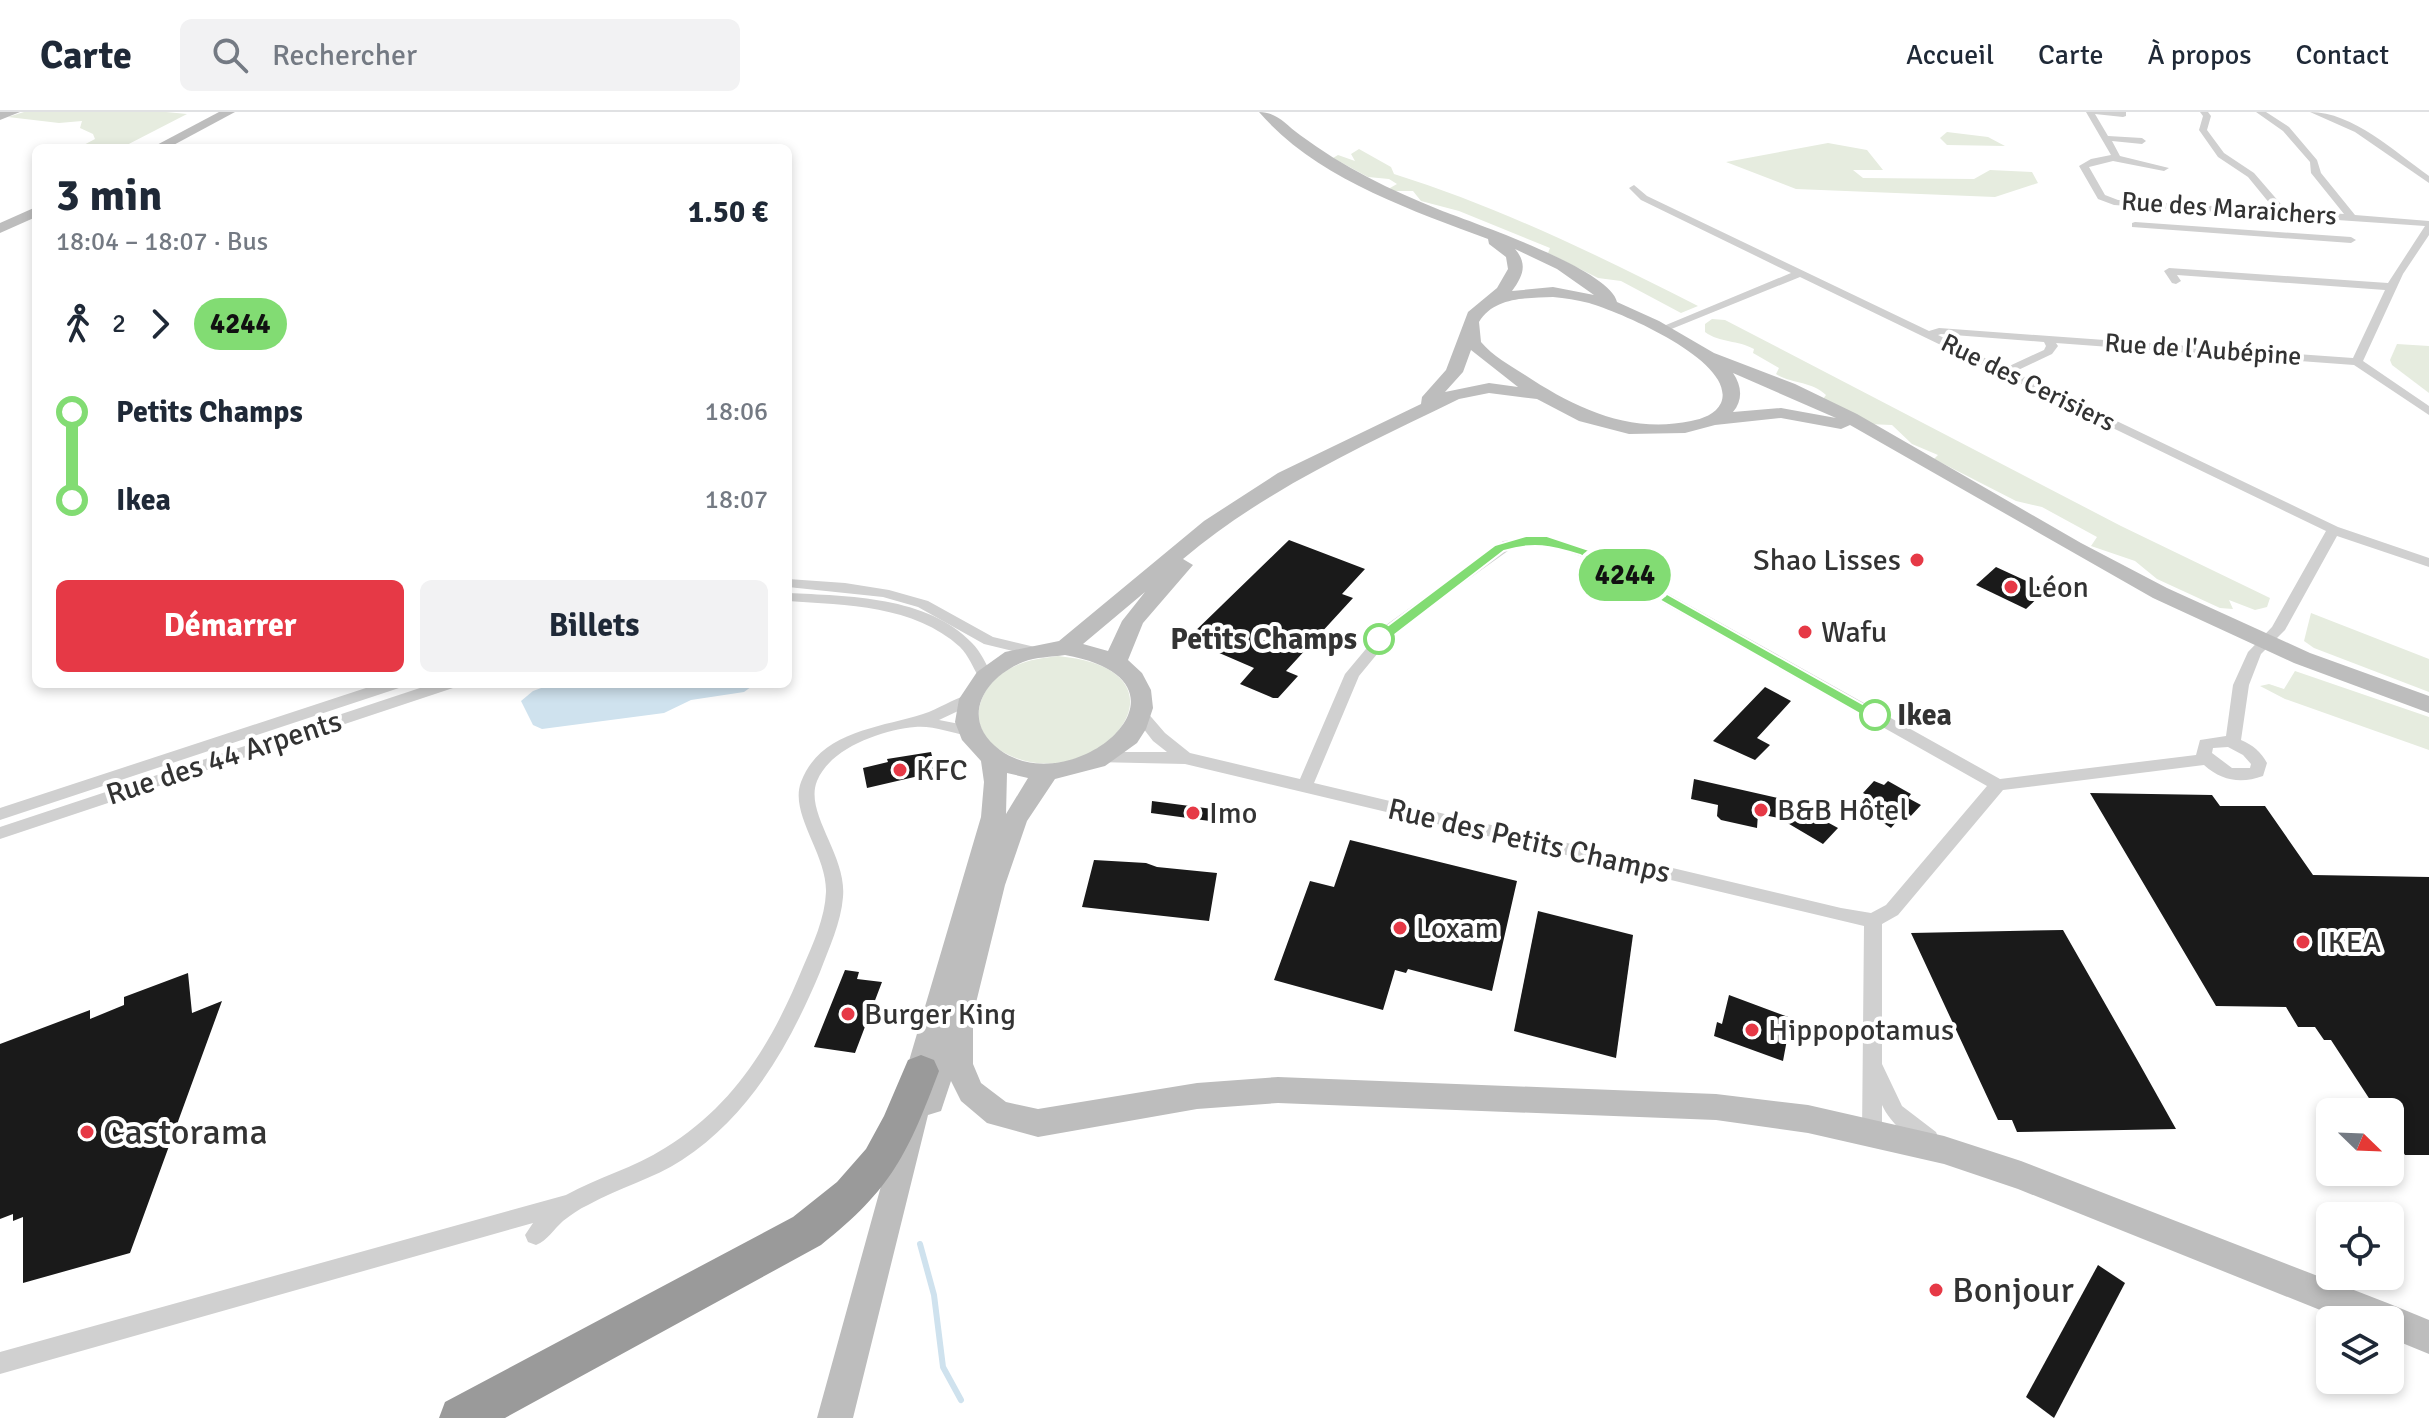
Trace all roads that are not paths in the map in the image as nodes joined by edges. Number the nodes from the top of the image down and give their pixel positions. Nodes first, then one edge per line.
1 (14, 112) edge
2 (229, 112) edge
3 (1265, 112) edge
4 (2090, 112) edge
5 (2098, 112) edge
6 (2204, 112) edge
7 (2260, 112) edge
8 (2314, 112) edge
9 (2123, 114) dead end
10 (0, 116) edge
11 (2105, 138) junction
12 (2142, 141) dead end
13 (166, 144) edge
14 (2117, 158) junction
15 (2164, 168) dead end
16 (2429, 180) edge
17 (1634, 188) dead end
18 (2208, 209) junction
19 (32, 213) edge
20 (2283, 213) junction
21 (2352, 217) junction
22 (2135, 225) dead end
23 (2429, 226) edge
24 (1474, 228) junction
25 (0, 229) edge
26 (2229, 232) junction
27 (2351, 240) dead end
28 (1798, 274) junction
29 (2176, 281) dead end
30 (2393, 287) junction
31 (1495, 300) junction
32 (1614, 305) junction
33 (1660, 330) junction
34 (1469, 333) junction
35 (1928, 336) junction
36 (2048, 339) junction
37 (1708, 357) junction
38 (2357, 362) junction
39 (2005, 372) junction
40 (1550, 397) junction
41 (2429, 411) edge
42 (1412, 414) junction
43 (1709, 420) junction
44 (1888, 441) junction
45 (1314, 464) junction
46 (2333, 530) junction
47 (2429, 563) edge
48 (792, 583) edge
49 (792, 597) edge
50 (2265, 642) junction
51 (1065, 648) junction
52 (1034, 651) junction
53 (1116, 662) junction
54 (985, 675) junction
55 (382, 688) edge
56 (436, 688) edge
57 (968, 700) junction
58 (2429, 705) edge
59 (1141, 715) junction
60 (917, 721) junction
61 (969, 731) junction
62 (2233, 743) junction
63 (993, 757) junction
64 (1101, 758) junction
65 (1185, 758) junction
66 (2207, 759) junction
67 (1048, 771) junction
68 (1998, 785) junction
69 (1304, 788) junction
70 (0, 814) edge
71 (0, 833) edge
72 (1873, 920) junction
73 (959, 1015) junction
74 (1872, 1058) junction
75 (921, 1071) junction
76 (1872, 1135) junction
77 (1963, 1156) junction
78 (574, 1202) junction
79 (536, 1235) dead end
80 (2350, 1306) edge
81 (2404, 1327) edge
82 (2429, 1337) edge
83 (0, 1363) edge
84 (461, 1418) edge
85 (835, 1418) edge
86 (850, 1418) edge

1 - 10 main road
2 - 13 main road
3 - 24 main road
4 - 11 street, Rue des Maraichers
5 - 9 street
6 - 20 street
7 - 21 street
8 - 16 street
11 - 12 street
11 - 14 street, Rue des Maraichers
14 - 15 street, Rue des Maraichers
14 - 18 street, Rue des Maraichers
17 - 28 street, Rue des Cerisiers
18 - 20 street, Rue des Maraichers
18 - 26 street
19 - 25 main road
20 - 21 street, Rue des Maraichers
21 - 23 street, Rue des Maraichers
22 - 26 street
23 - 30 street
24 - 31 main road
24 - 32 main road
26 - 27 street
28 - 33 street
28 - 35 street, Rue des Cerisiers
29 - 30 street
30 - 38 street
31 - 32 main road
31 - 34 main road
32 - 33 main road
33 - 37 main road
34 - 40 main road
34 - 42 main road
35 - 36 street, Rue de l'Aubépine
35 - 39 street, Rue des Cerisiers
36 - 38 street, Rue de l'Aubépine
36 - 39 street
37 - 43 main road
37 - 44 main road
38 - 41 street
39 - 46 street, Rue des Cerisiers
40 - 42 main road
40 - 43 main road
42 - 45 main road
43 - 44 main road
44 - 50 main road
45 - 51 main road
45 - 53 main road
46 - 47 street, Rue des Cerisiers
46 - 50 street
48 - 52 street
49 - 54 street
50 - 58 main road
50 - 62 street
51 - 52 main road
51 - 53 main road
52 - 54 main road
53 - 59 main road
54 - 57 main road
55 - 70 street, Rue des 44 Arpents
56 - 71 street, Rue des 44 Arpents
57 - 60 street
57 - 61 main road
59 - 64 main road
59 - 65 street, Rue des Petits Champs
60 - 61 street
60 - 78 street
61 - 63 main road
62 - 66 street
62 - 66 street
63 - 67 main road
63 - 75 main road
64 - 65 street, Rue des Petits Champs
64 - 67 main road
65 - 69 street, Rue des Petits Champs
66 - 68 street
67 - 73 main road
68 - 69 street
68 - 72 street
69 - 72 street, Rue des Petits Champs
72 - 74 street
73 - 76 main road
73 - 86 main road
74 - 76 street
74 - 77 street
75 - 84 highway
75 - 85 main road
76 - 77 main road
77 - 80 main road
78 - 79 street
78 - 83 street
81 - 82 main road

